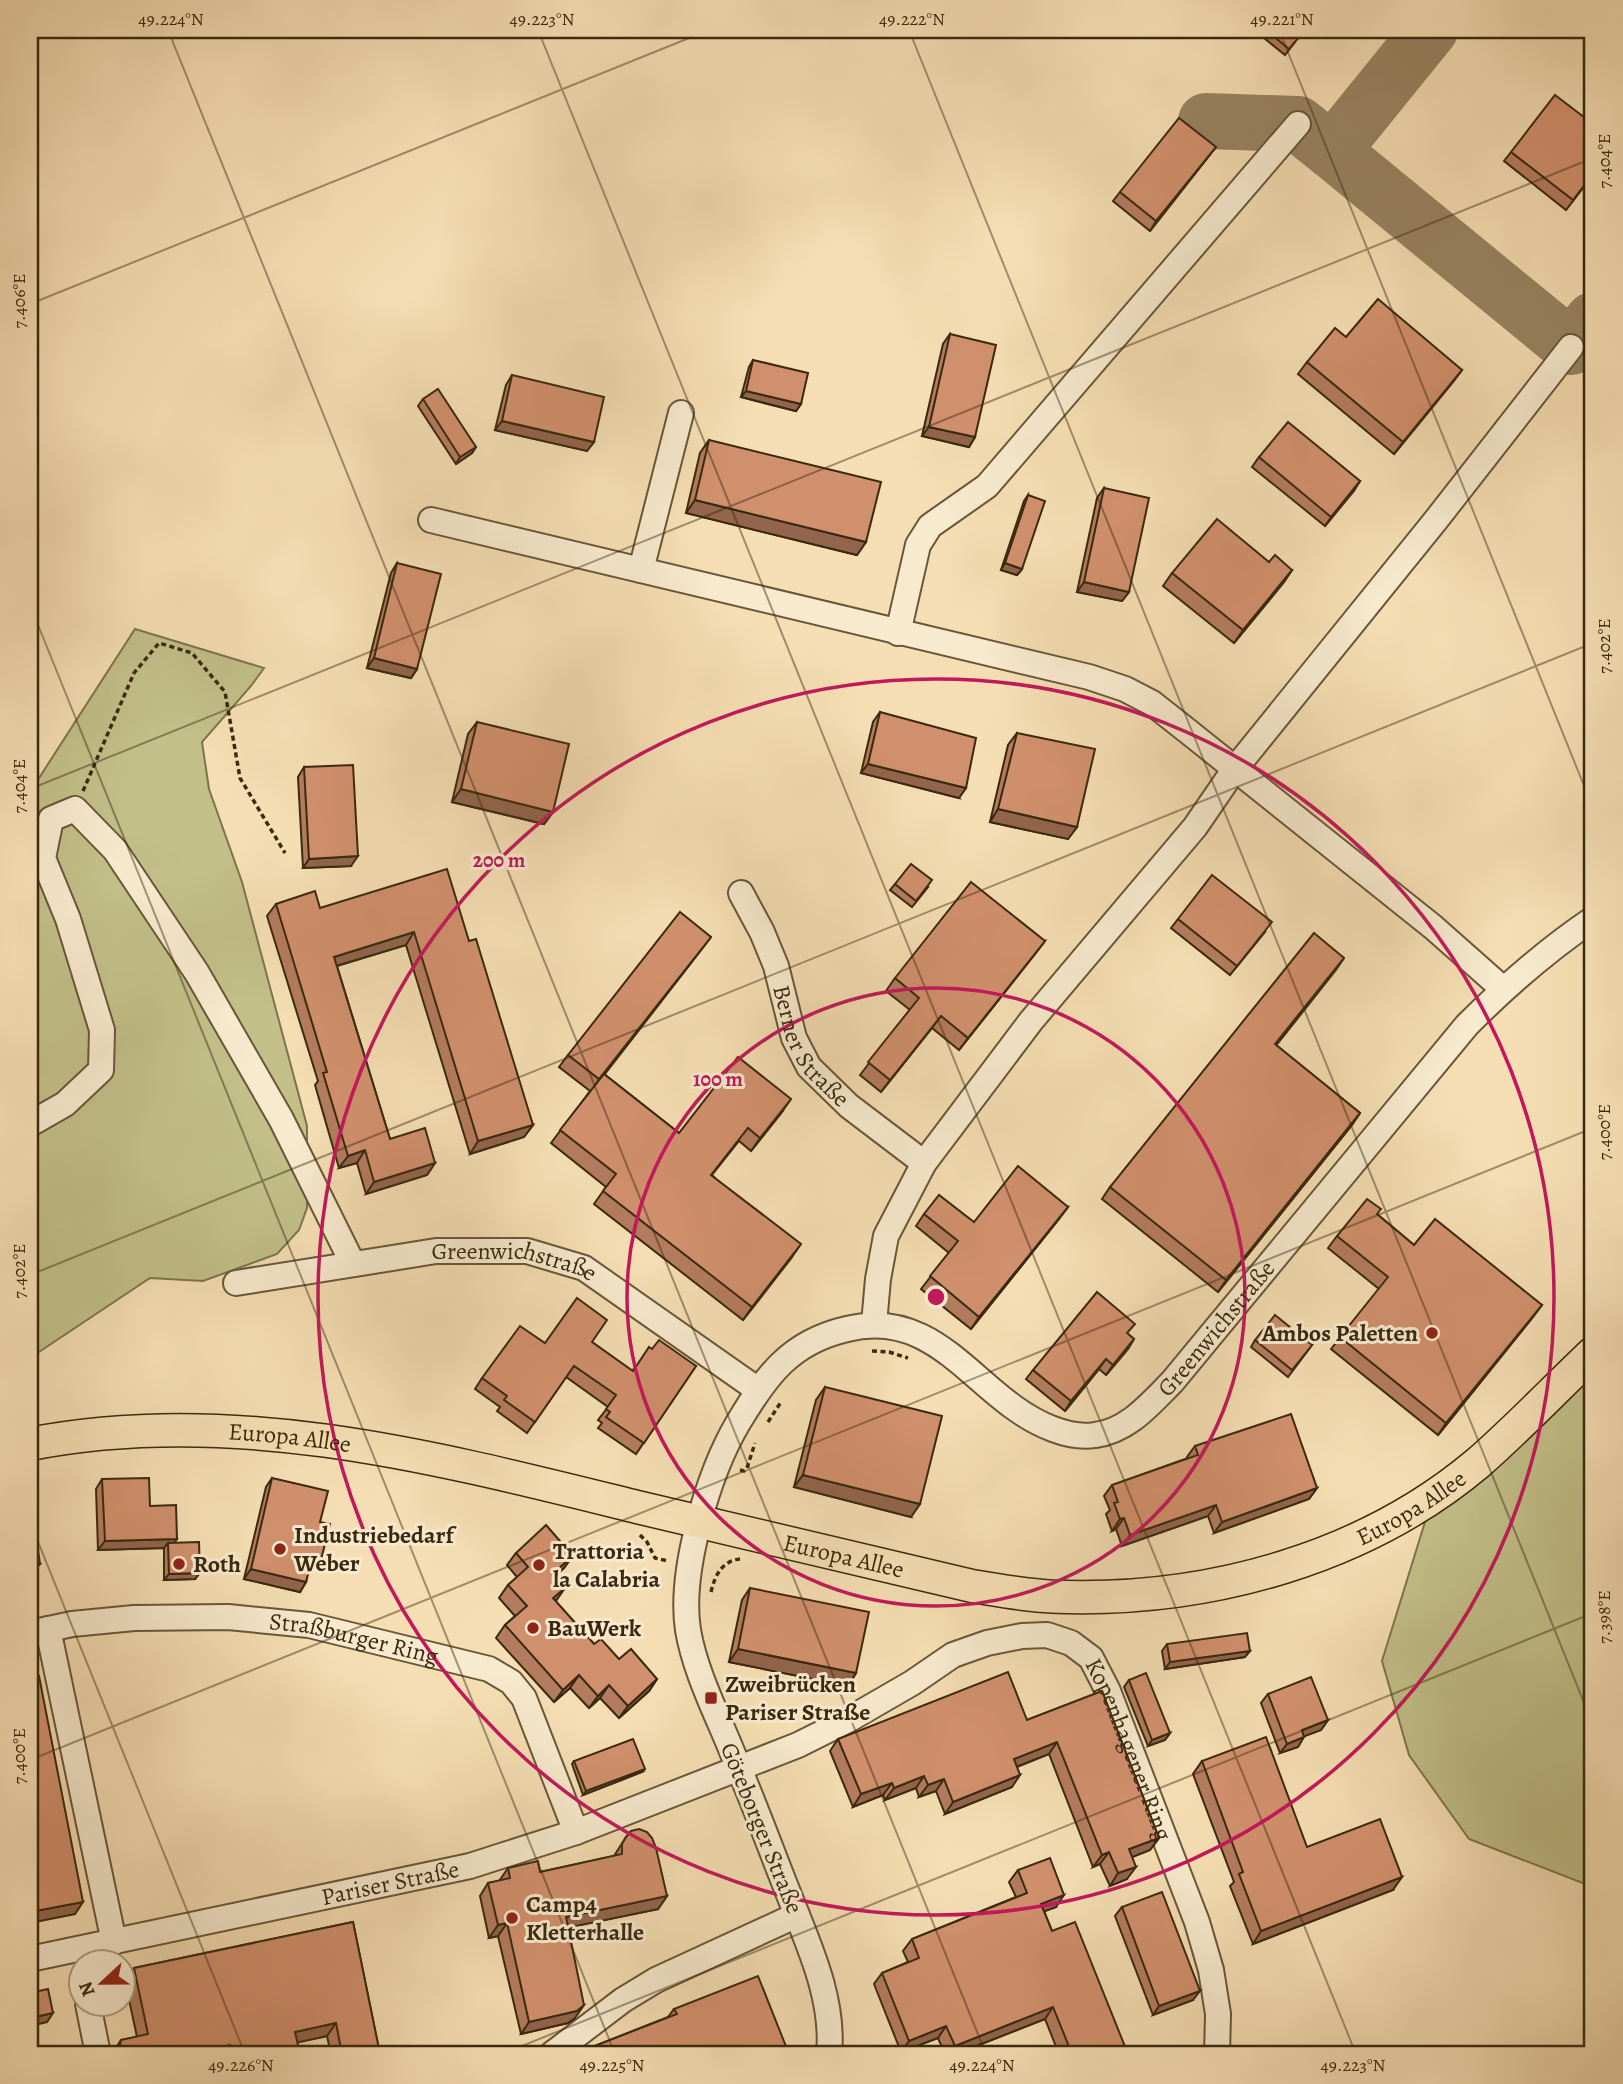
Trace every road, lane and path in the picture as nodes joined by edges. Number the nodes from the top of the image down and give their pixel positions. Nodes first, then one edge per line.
1 (1298, 124) dead end
2 (1571, 347) dead end
3 (681, 413) dead end
4 (431, 520) dead end
5 (641, 570) junction
6 (898, 633) junction
7 (1234, 770) junction
8 (75, 809) junction
9 (285, 853) dead end
10 (741, 893) dead end
11 (1593, 919) edge
12 (1503, 989) junction
13 (30, 1124) edge
14 (923, 1163) junction
15 (353, 1264) junction
16 (236, 1283) dead end
17 (874, 1324) junction
18 (865, 1351) dead end
19 (1593, 1353) edge
20 (911, 1358) dead end
21 (758, 1390) junction
22 (784, 1397) dead end
23 (764, 1427) dead end
24 (757, 1437) dead end
25 (30, 1444) edge
26 (716, 1465) junction
27 (699, 1522) junction
28 (632, 1532) dead end
29 (691, 1563) junction
30 (721, 1567) dead end
31 (39, 1631) edge
32 (739, 1768) junction
33 (576, 1832) junction
34 (797, 1915) junction
35 (114, 1942) junction
36 (102, 1948) edge
37 (30, 1959) edge
38 (66, 1959) edge
39 (91, 2018) edge
40 (832, 2053) edge
41 (98, 2054) edge
42 (552, 2054) edge
43 (1217, 2054) edge

1 - 6 street
2 - 7 street
3 - 5 street
4 - 5 street
5 - 6 street
6 - 7 street
7 - 12 street
7 - 14 street
8 - 9 path
8 - 13 street
8 - 15 street
10 - 14 street, Berner Straße
11 - 12 street, Greenwichstraße
12 - 17 street, Greenwichstraße
14 - 17 street
15 - 16 street, Greenwichstraße
15 - 21 street, Greenwichstraße
17 - 21 street, Greenwichstraße
18 - 20 path
19 - 27 main road, Europa Allee
21 - 26 street, Greenwichstraße
22 - 23 path
24 - 26 path
25 - 27 main road, Europa Allee
26 - 27 street, Greenwichstraße
27 - 29 street, Göteborger Straße
28 - 29 path
29 - 30 path
29 - 32 street, Göteborger Straße
31 - 33 street, Straßburger Ring
31 - 35 street
32 - 33 street, Pariser Straße
32 - 34 street, Göteborger Straße
32 - 43 street, Kopenhagener Ring
33 - 35 street, Pariser Straße
34 - 40 street, Göteborger Straße
34 - 42 street
35 - 36 street, Pariser Straße
37 - 38 street, Pariser Straße
39 - 41 street

